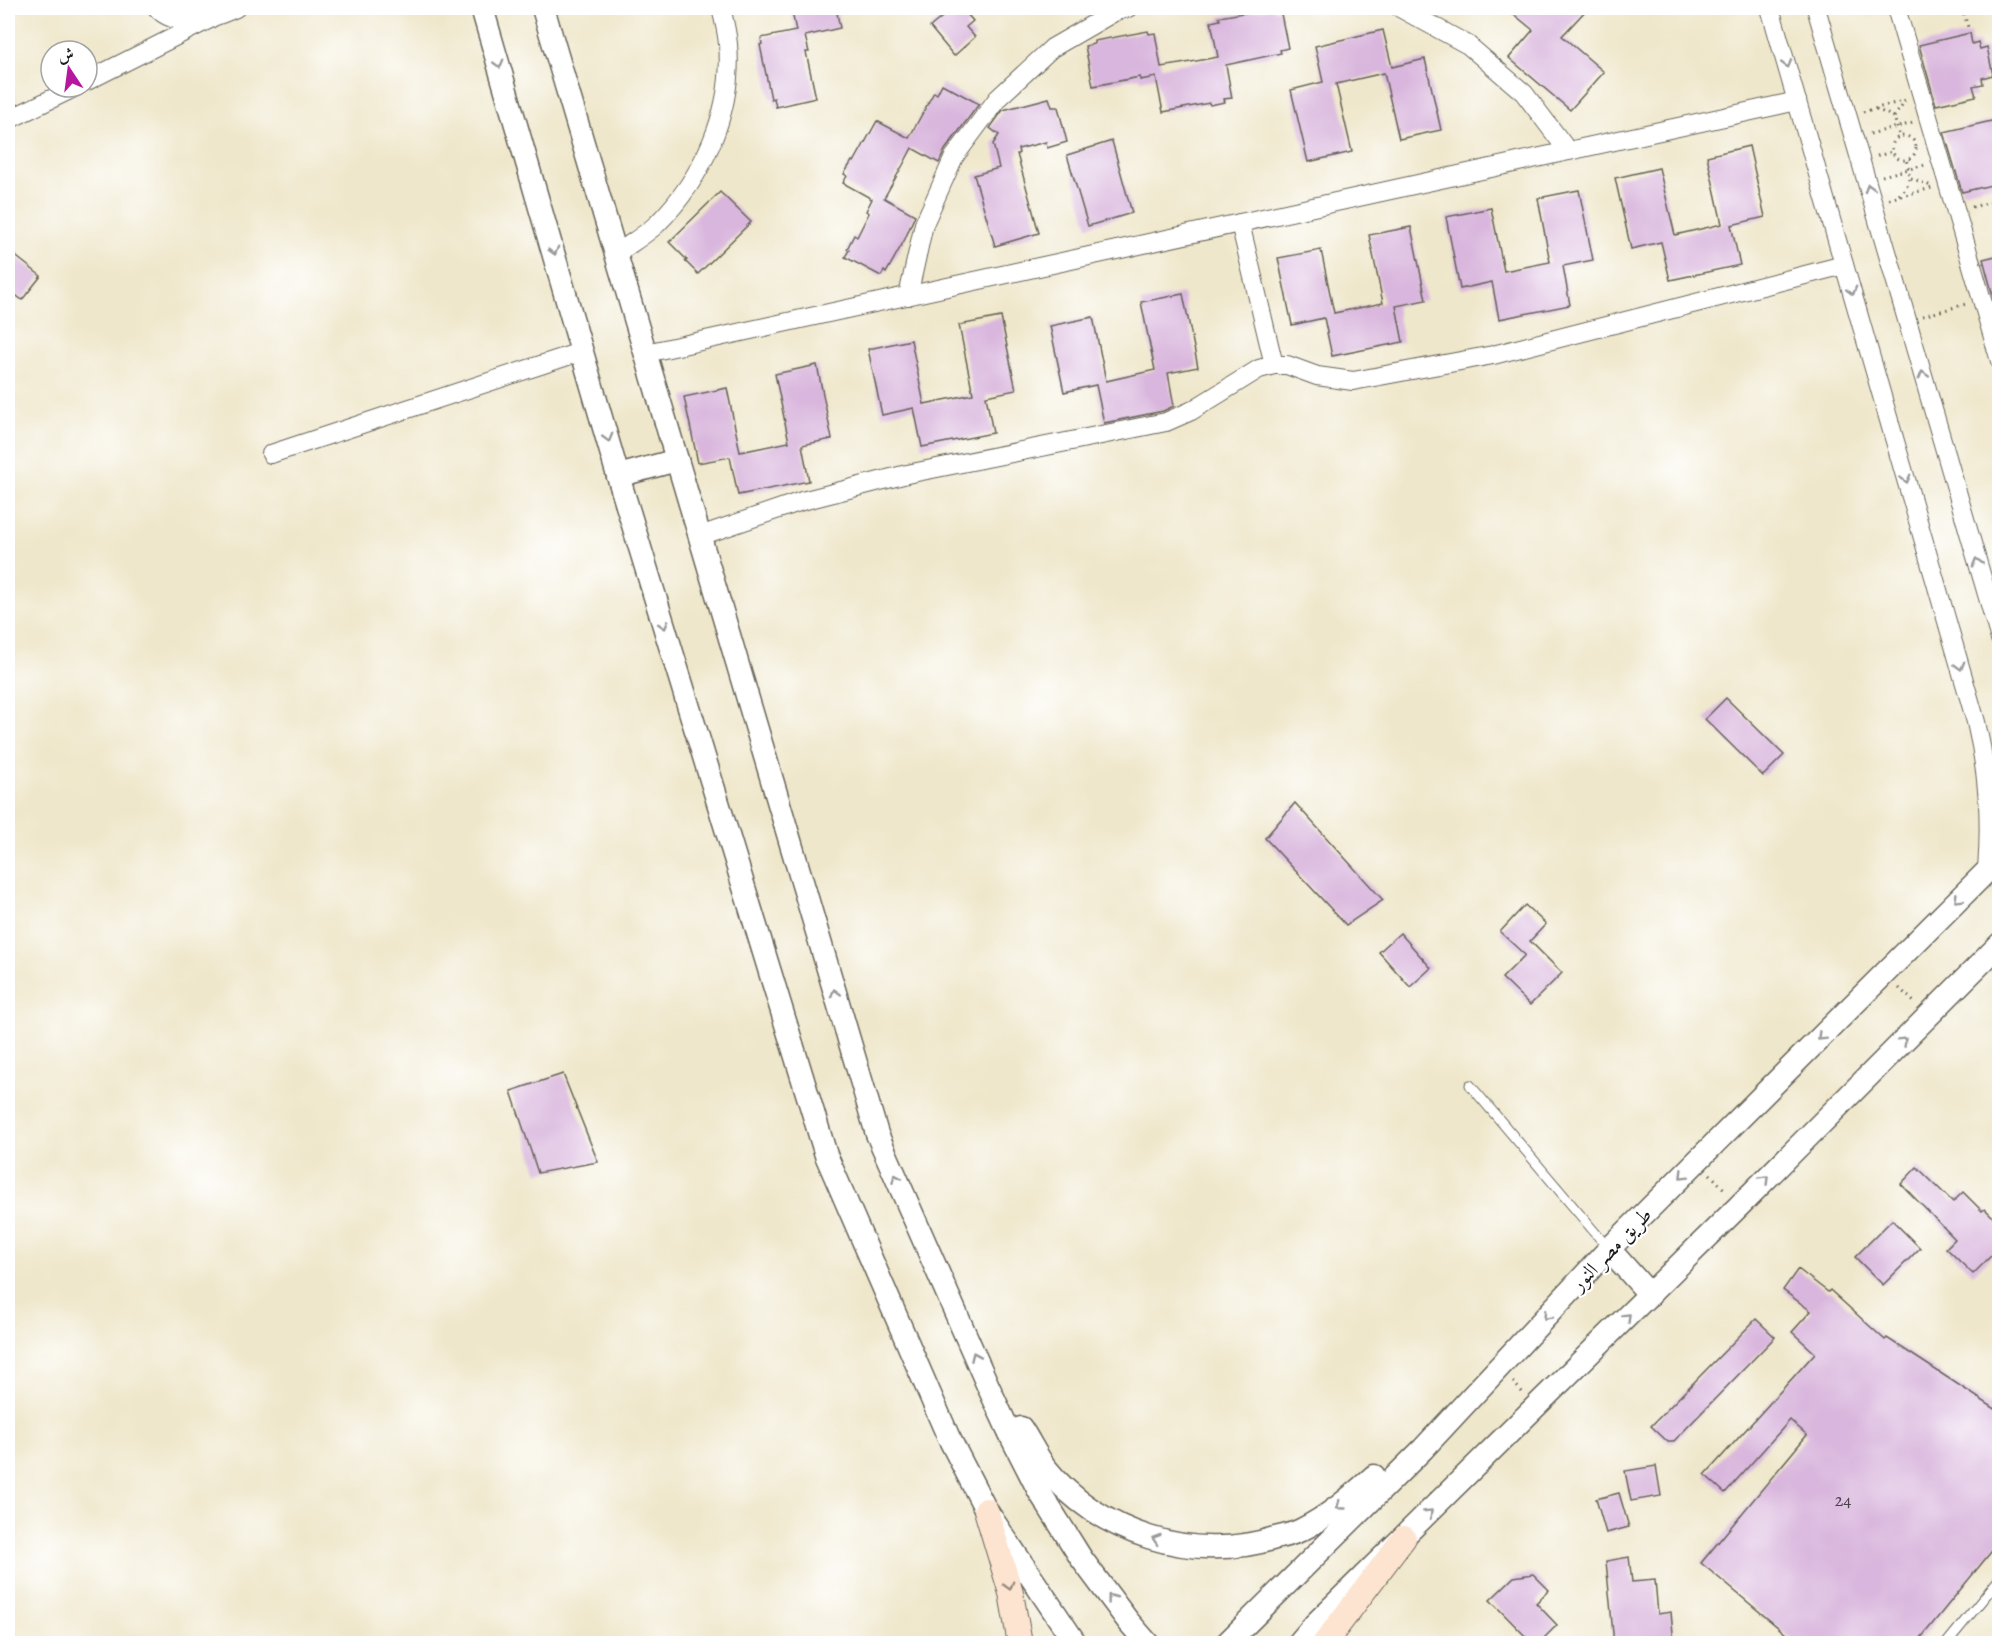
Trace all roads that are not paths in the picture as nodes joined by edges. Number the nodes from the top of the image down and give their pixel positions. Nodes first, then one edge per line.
1 (157, 8) edge
2 (236, 8) edge
3 (482, 8) edge
4 (543, 8) edge
5 (722, 8) edge
6 (1128, 8) edge
7 (1400, 8) edge
8 (1770, 8) edge
9 (1816, 8) edge
10 (1896, 8) edge
11 (210, 19) junction
12 (99, 75) edge
13 (51, 99) edge
14 (1797, 100) junction
15 (8, 120) edge
16 (1568, 151) junction
17 (1240, 223) junction
18 (616, 254) junction
19 (1844, 265) junction
20 (908, 296) junction
21 (583, 351) junction
22 (646, 353) junction
23 (2000, 361) edge
24 (1275, 365) junction
25 (271, 454) dead end
26 (677, 460) junction
27 (618, 476) junction
28 (700, 536) junction
29 (2000, 639) edge
30 (1993, 864) edge
31 (2000, 944) edge
32 (1470, 1085) dead end
33 (1610, 1249) junction
34 (1650, 1295) junction
35 (988, 1386) junction
36 (1423, 1449) junction
37 (986, 1510) junction
38 (1404, 1538) junction
39 (2000, 1578) edge
40 (1020, 1644) edge
41 (1076, 1644) edge
42 (1148, 1644) edge
43 (1226, 1644) edge
44 (1298, 1644) edge
45 (1324, 1644) edge
46 (1946, 1644) edge

1 - 11 street
2 - 11 street
3 -> 21 street
4 - 18 street
5 - 18 street
6 - 20 street
7 - 16 street
8 -> 14 street
29 -> 9 street
10 - 23 street
11 - 12 street
13 - 15 street
14 - 16 street
14 - 19 street
16 - 17 street
17 - 20 street
17 - 24 street
18 - 22 street
19 - 24 street
19 -> 30 street
20 - 22 street
21 - 25 street
21 -> 27 street
22 - 26 street
24 - 28 street
26 - 27 street
26 - 28 street
27 -> 37 street
35 -> 28 street
30 -> 33 street, طريق مصر النور
34 -> 31 street
32 - 33 lane
33 - 34 street
33 -> 36 street, طريق مصر النور
38 -> 34 street
36 -> 35 street
42 -> 35 street
36 - 43 street, طريق مصر النور
37 -> 40 main road
37 - 41 street
38 - 44 street
38 - 45 main road
39 - 46 lane

